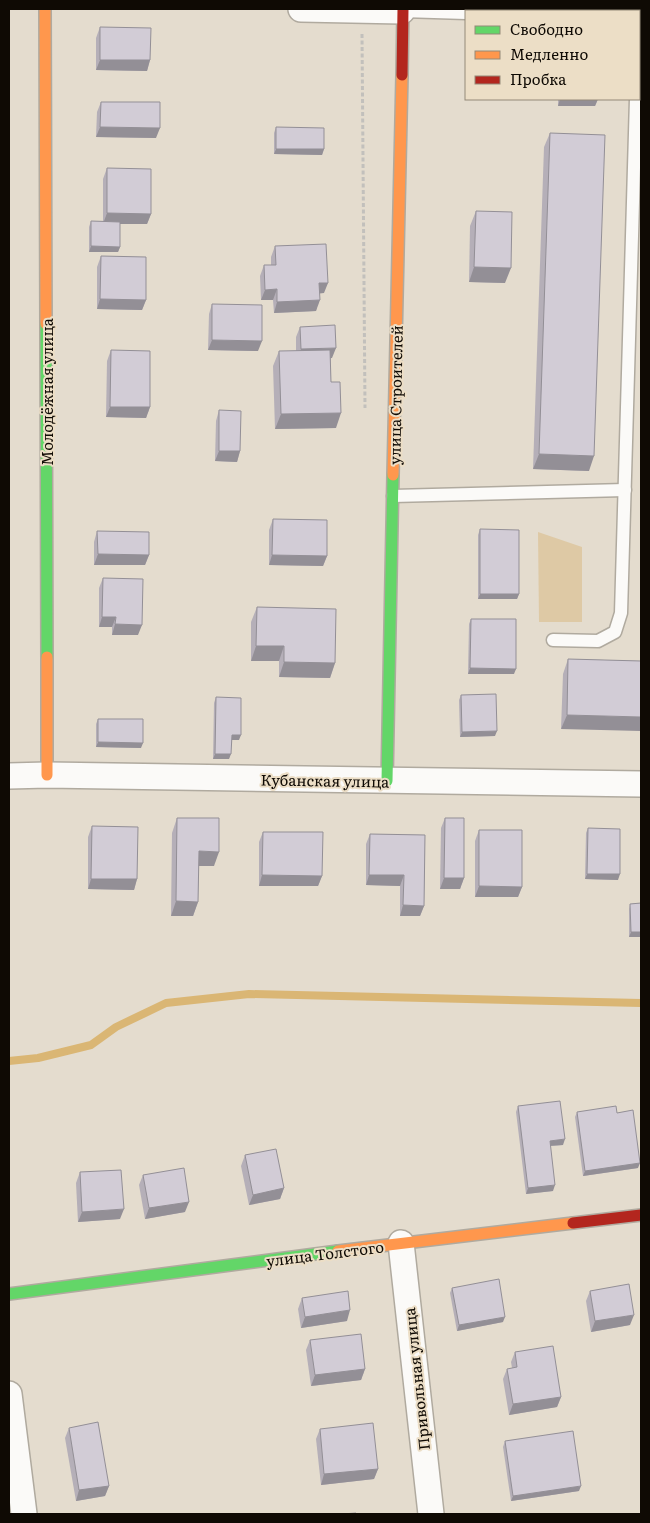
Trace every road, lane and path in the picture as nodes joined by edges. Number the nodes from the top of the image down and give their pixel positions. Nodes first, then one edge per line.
1 (45, 9) edge
2 (301, 9) edge
3 (403, 10) edge
4 (465, 12) edge
5 (362, 27) dead end
6 (636, 100) edge
7 (365, 414) dead end
8 (625, 490) junction
9 (393, 496) junction
10 (553, 640) dead end
11 (47, 775) junction
12 (9, 776) edge
13 (387, 781) junction
14 (641, 784) edge
15 (641, 1215) edge
16 (401, 1243) junction
17 (9, 1294) edge
18 (9, 1394) edge
19 (24, 1514) edge
20 (431, 1514) edge

1 - 11 street, Молодёжная улица
2 - 3 street
3 - 4 lane
3 - 9 street, улица Строителей
5 - 7 path
6 - 8 lane
8 - 9 lane
8 - 10 lane
9 - 13 street, улица Строителей
11 - 12 street, Кубанская улица
11 - 13 street, Кубанская улица
13 - 14 street, Кубанская улица
15 - 16 street, улица Толстого
16 - 17 street, улица Толстого
16 - 20 street, Привольная улица
18 - 19 street

